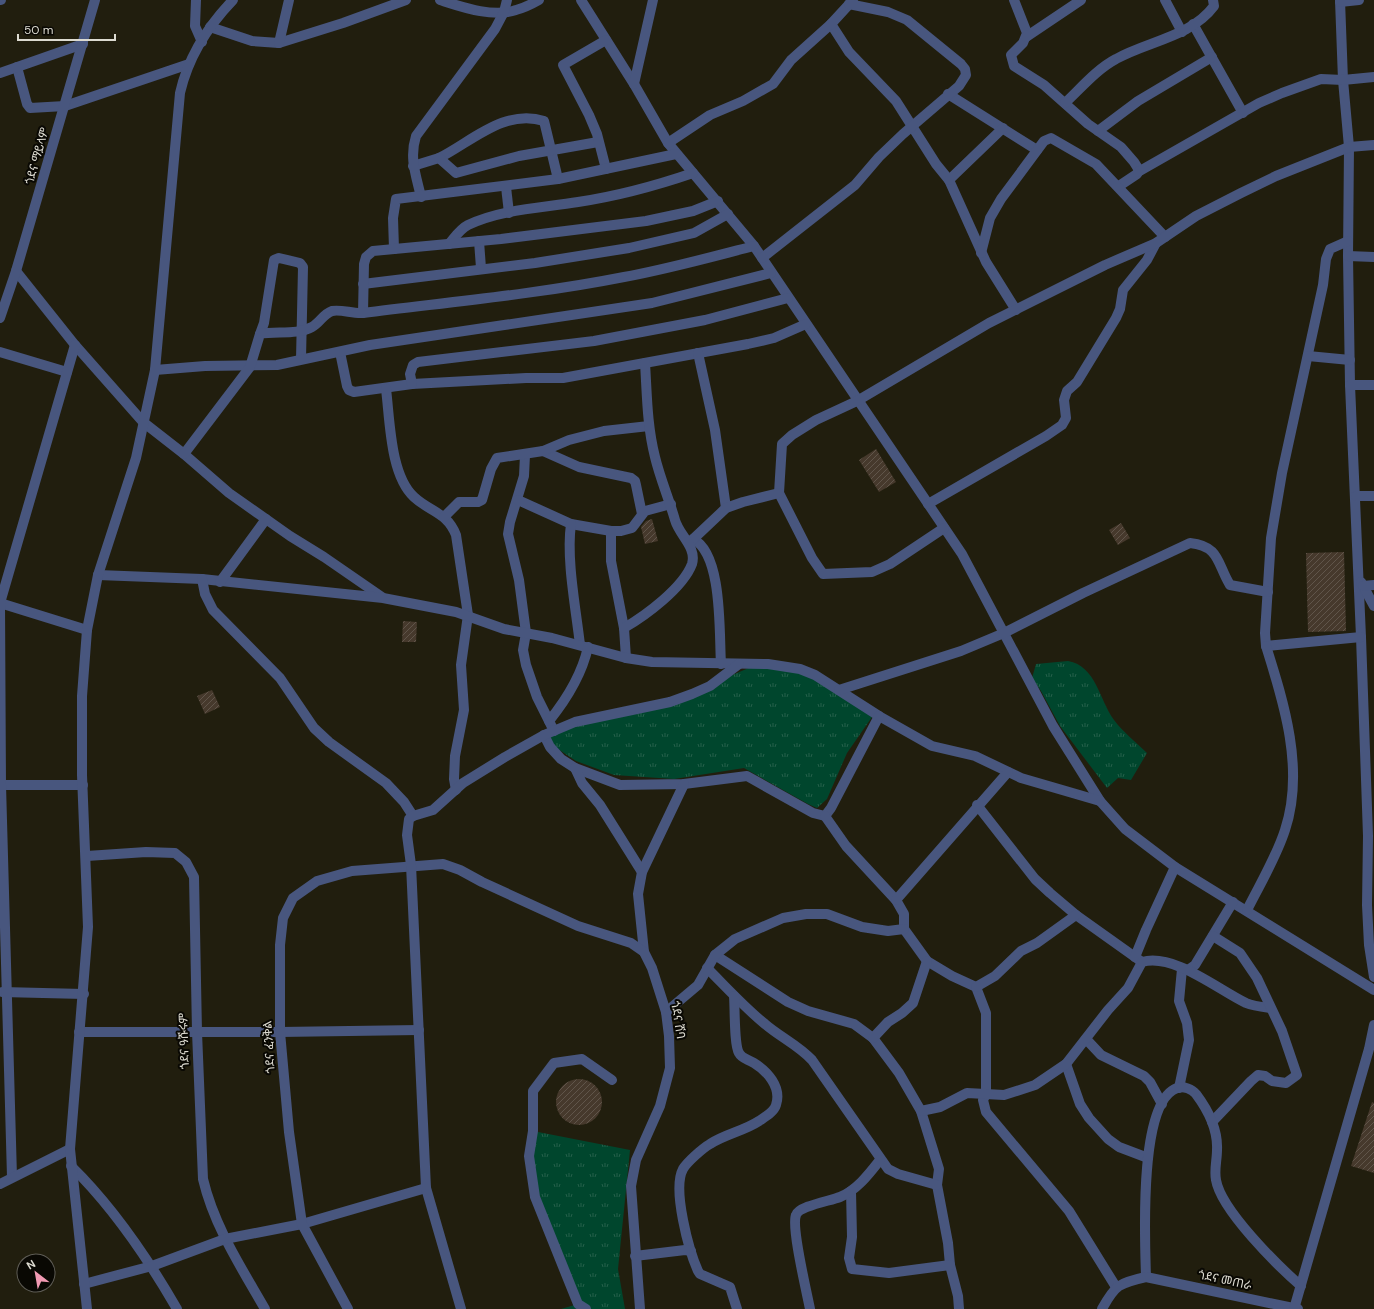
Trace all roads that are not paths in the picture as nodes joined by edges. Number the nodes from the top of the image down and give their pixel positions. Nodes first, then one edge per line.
1 (95, 0) edge
2 (196, 0) edge
3 (233, 0) edge
4 (289, 0) edge
5 (406, 0) edge
6 (440, 0) edge
7 (507, 0) edge
8 (539, 0) edge
9 (581, 0) edge
10 (653, 0) edge
11 (1014, 0) edge
12 (1081, 0) edge
13 (1166, 0) edge
14 (1213, 0) edge
15 (1359, 0) edge
16 (1340, 1) edge
17 (851, 2) edge
18 (504, 12) junction
19 (831, 24) junction
20 (1193, 24) junction
21 (210, 27) junction
22 (1182, 32) junction
23 (1026, 37) junction
24 (606, 40) junction
25 (202, 42) junction
26 (279, 43) junction
27 (83, 44) junction
28 (1212, 57) junction
29 (189, 64) junction
30 (17, 67) junction
31 (0, 72) edge
32 (1374, 77) edge
33 (1343, 80) junction
34 (634, 84) junction
35 (948, 94) junction
36 (1065, 103) junction
37 (65, 106) junction
38 (1243, 113) junction
39 (912, 125) junction
40 (1003, 128) junction
41 (1098, 131) junction
42 (598, 142) junction
43 (668, 143) junction
44 (1374, 145) edge
45 (1349, 147) junction
46 (551, 150) junction
47 (1037, 150) junction
48 (676, 154) junction
49 (439, 158) junction
50 (414, 166) junction
51 (606, 169) junction
52 (1138, 172) junction
53 (693, 173) junction
54 (558, 179) junction
55 (949, 180) junction
56 (1119, 186) junction
57 (506, 187) junction
58 (421, 197) junction
59 (718, 201) junction
60 (509, 213) junction
61 (728, 214) junction
62 (1165, 237) junction
63 (480, 241) junction
64 (1348, 241) junction
65 (1156, 243) junction
66 (449, 244) junction
67 (754, 246) junction
68 (394, 249) junction
69 (981, 253) junction
70 (1348, 256) junction
71 (1374, 256) edge
72 (762, 258) junction
73 (481, 268) junction
74 (16, 271) junction
75 (772, 273) junction
76 (363, 284) junction
77 (788, 298) junction
78 (1016, 310) junction
79 (363, 313) junction
80 (0, 318) edge
81 (806, 324) junction
82 (301, 330) junction
83 (260, 334) junction
84 (75, 345) junction
85 (0, 352) edge
86 (340, 352) junction
87 (698, 353) junction
88 (1308, 356) junction
89 (301, 359) junction
90 (1350, 360) junction
91 (645, 363) junction
92 (250, 366) junction
93 (155, 370) junction
94 (67, 372) junction
95 (412, 384) junction
96 (1374, 385) edge
97 (1350, 386) junction
98 (386, 389) junction
99 (857, 401) junction
100 (143, 422) junction
101 (649, 426) junction
102 (543, 451) junction
103 (184, 454) junction
104 (525, 455) junction
105 (779, 493) junction
106 (1356, 496) junction
107 (1374, 496) edge
108 (518, 500) junction
109 (671, 504) junction
110 (928, 504) junction
111 (726, 508) junction
112 (642, 514) junction
113 (444, 518) junction
114 (266, 519) junction
115 (571, 524) junction
116 (944, 528) junction
117 (610, 531) junction
118 (691, 541) junction
119 (98, 575) junction
120 (202, 579) junction
121 (220, 582) junction
122 (1361, 582) junction
123 (1374, 585) edge
124 (1268, 592) junction
125 (383, 598) junction
126 (0, 603) edge
127 (1374, 606) edge
128 (468, 615) junction
129 (624, 628) junction
130 (87, 630) junction
131 (526, 633) junction
132 (1004, 633) junction
133 (1362, 637) junction
134 (584, 646) junction
135 (1266, 646) junction
136 (626, 658) junction
137 (721, 664) junction
138 (739, 664) junction
139 (839, 690) junction
140 (879, 716) junction
141 (549, 721) junction
142 (554, 731) junction
143 (544, 735) junction
144 (575, 768) junction
145 (1008, 772) junction
146 (684, 784) junction
147 (1, 785) edge
148 (83, 785) junction
149 (456, 790) junction
150 (1100, 800) junction
151 (977, 805) junction
152 (413, 816) junction
153 (825, 816) junction
154 (87, 856) junction
155 (411, 865) junction
156 (1175, 867) junction
157 (642, 872) junction
158 (896, 900) junction
159 (1234, 902) junction
160 (1247, 910) junction
161 (1076, 915) junction
162 (904, 929) junction
163 (1213, 936) junction
164 (644, 952) junction
165 (715, 955) junction
166 (927, 960) junction
167 (1139, 960) junction
168 (706, 968) junction
169 (1185, 969) junction
170 (1374, 977) edge
171 (976, 987) junction
172 (1374, 990) edge
173 (3, 992) edge
174 (84, 994) junction
175 (734, 996) junction
176 (1270, 1008) junction
177 (666, 1012) junction
178 (1374, 1025) edge
179 (419, 1030) junction
180 (79, 1032) junction
181 (197, 1032) junction
182 (280, 1032) junction
183 (873, 1038) junction
184 (1086, 1039) junction
185 (1371, 1050) edge
186 (1066, 1064) junction
187 (612, 1080) dead end
188 (1178, 1088) junction
189 (986, 1094) junction
190 (1162, 1104) junction
191 (921, 1111) junction
192 (1212, 1122) junction
193 (70, 1149) junction
194 (1148, 1158) junction
195 (880, 1160) junction
196 (71, 1166) junction
197 (12, 1177) junction
198 (0, 1184) edge
199 (937, 1185) junction
200 (426, 1188) junction
201 (851, 1191) junction
202 (302, 1224) junction
203 (225, 1239) junction
204 (691, 1251) junction
205 (635, 1256) junction
206 (950, 1265) junction
207 (152, 1266) junction
208 (1146, 1277) junction
209 (84, 1284) junction
210 (1301, 1286) junction
211 (1116, 1287) junction
212 (87, 1309) edge
213 (177, 1309) edge
214 (265, 1309) edge
215 (348, 1309) edge
216 (461, 1309) edge
217 (586, 1309) edge
218 (640, 1309) edge
219 (737, 1309) edge
220 (810, 1309) edge
221 (959, 1309) edge
222 (1102, 1309) edge
223 (1295, 1309) edge

1 - 27 street, ጎደና ማይላም
2 - 25 street
3 - 21 street
4 - 26 street
5 - 26 street
6 - 18 street
7 - 18 street
8 - 18 street
9 - 24 street
10 - 34 street
11 - 23 street
12 - 23 street
13 - 22 street
14 - 20 street
15 - 16 street
16 - 33 street
17 - 19 street
17 - 35 street
18 - 50 street
19 - 39 street
19 - 43 street
20 - 22 street
20 - 28 street
21 - 25 street
21 - 26 street
22 - 36 street
23 - 36 street
24 - 34 street
24 - 42 street
25 - 29 street
27 - 30 street
27 - 37 street, ጎደና ማይላም
28 - 38 street
28 - 41 street
29 - 37 street
29 - 93 street
30 - 31 street
30 - 37 street
32 - 33 street
33 - 38 street
33 - 45 street
34 - 43 street
35 - 39 street
35 - 40 street
36 - 41 street
37 - 74 street, ጎደና ማይላም
38 - 52 street
39 - 55 street
39 - 72 street
40 - 47 street
40 - 55 street
41 - 52 street
42 - 46 street
42 - 51 street
43 - 48 street
44 - 45 street
45 - 62 street
45 - 64 street
46 - 49 street
46 - 49 street
46 - 54 street
47 - 56 street
47 - 69 street
48 - 51 street
48 - 53 street
49 - 50 street
50 - 58 street
51 - 54 street
52 - 56 street
53 - 59 street
53 - 60 street
54 - 57 street
55 - 69 street
56 - 62 street
57 - 58 street
57 - 60 street
58 - 68 street
59 - 61 street
59 - 63 street
60 - 66 street
61 - 67 street
61 - 73 street
62 - 65 street
63 - 66 street
63 - 73 street
64 - 70 street
64 - 88 street
65 - 78 street
65 - 110 street
66 - 68 street
67 - 72 street
67 - 79 street
68 - 76 street
69 - 78 street
70 - 71 street
70 - 90 street
72 - 75 street
73 - 76 street
74 - 80 street, ጎደና ማይላም
74 - 84 street
75 - 77 street
75 - 86 street
76 - 79 street
77 - 81 street
77 - 95 street
78 - 99 street
79 - 82 street
81 - 87 street
81 - 99 street
82 - 83 street
82 - 83 street
82 - 89 street
83 - 92 street
84 - 94 street
84 - 100 street
85 - 94 street
86 - 89 street
86 - 98 street
87 - 91 street
87 - 111 street
88 - 90 street
88 - 124 street
89 - 92 street
90 - 97 street
91 - 95 street
91 - 101 street
92 - 93 street
92 - 103 street
93 - 100 street
94 - 126 street
95 - 98 street
96 - 97 street
97 - 106 street
98 - 113 street
99 - 105 street
99 - 110 street
100 - 103 street
100 - 119 street
101 - 102 street
101 - 109 street
102 - 104 street
102 - 112 street
103 - 114 street
104 - 108 street
104 - 113 street
105 - 111 street
105 - 116 street
106 - 107 street
106 - 122 street
108 - 115 street
108 - 131 street
109 - 112 street
109 - 118 street
110 - 116 street
111 - 118 street
112 - 117 street
113 - 128 street
114 - 121 street
114 - 125 street
115 - 117 street
115 - 134 street
116 - 132 street
117 - 129 street
118 - 129 street
118 - 137 street
119 - 120 street
119 - 130 street
120 - 121 street
120 - 152 street
121 - 125 street
122 - 123 street
122 - 127 street
122 - 133 street
124 - 132 street
124 - 135 street
125 - 128 street
126 - 130 street
126 - 147 street
128 - 131 street
128 - 149 street
129 - 136 street
130 - 148 street
131 - 134 street
131 - 141 street
132 - 139 street
132 - 150 street
133 - 135 street
133 - 170 street
134 - 136 street
134 - 141 street
135 - 160 street
136 - 137 street
137 - 138 street
138 - 139 street
138 - 142 street
139 - 140 street
140 - 145 street
140 - 153 street
141 - 142 street
142 - 143 street
143 - 144 street
143 - 149 street
144 - 146 street
144 - 157 street
145 - 150 street
145 - 151 street
146 - 153 street
146 - 157 street
147 - 148 street
147 - 173 street
148 - 154 street
149 - 152 street
150 - 156 street
151 - 158 street
151 - 161 street
152 - 155 street
153 - 158 street
154 - 174 street
154 - 181 street, ጎደና ዓሹሩም
155 - 164 street, ጎደና ፈንቅል
155 - 179 street
155 - 182 street, ጎደና ፈንቅል
156 - 159 street
156 - 167 street
157 - 164 street
158 - 162 street
159 - 160 street
159 - 163 street
160 - 172 street
161 - 167 street
161 - 171 street
162 - 165 street
162 - 166 street
163 - 169 street
163 - 176 street
164 - 177 street, ጎደና ሸባ
165 - 168 street
165 - 183 street
166 - 171 street
166 - 183 street
167 - 169 street
167 - 184 street
168 - 175 street
168 - 177 street
169 - 176 street
169 - 188 street
171 - 189 street
173 - 174 street
173 - 197 street
174 - 180 street
175 - 195 street
175 - 204 street
176 - 192 street
177 - 205 street, ጎደና ሸባ
178 - 185 street
179 - 182 street
179 - 200 street
180 - 181 street
180 - 193 street
181 - 182 street
181 - 203 street, ጎደና ዓሹሩም
182 - 202 street, ጎደና ፈንቅል
183 - 191 street
184 - 186 street
184 - 190 street
185 - 210 street
186 - 189 street
186 - 194 street
187 - 217 street
188 - 190 street
188 - 192 street
189 - 191 street
189 - 211 street
190 - 194 street
191 - 199 street
192 - 210 street
193 - 196 street
193 - 197 street
194 - 208 street
195 - 199 street
195 - 201 street
196 - 207 street
196 - 209 street
197 - 198 street
199 - 206 street
200 - 202 street
200 - 216 street
201 - 206 street
201 - 220 street
202 - 203 street
202 - 215 street, ጎደና ፈንቅል
203 - 207 street
203 - 214 street, ጎደና ዓሹሩም
204 - 205 street
204 - 219 street
205 - 218 street, ጎደና ሸባ
206 - 221 street
207 - 209 street
207 - 213 street
208 - 211 street
208 - 223 street, ጎደና መጠራ
209 - 212 street
210 - 223 street
211 - 222 street

